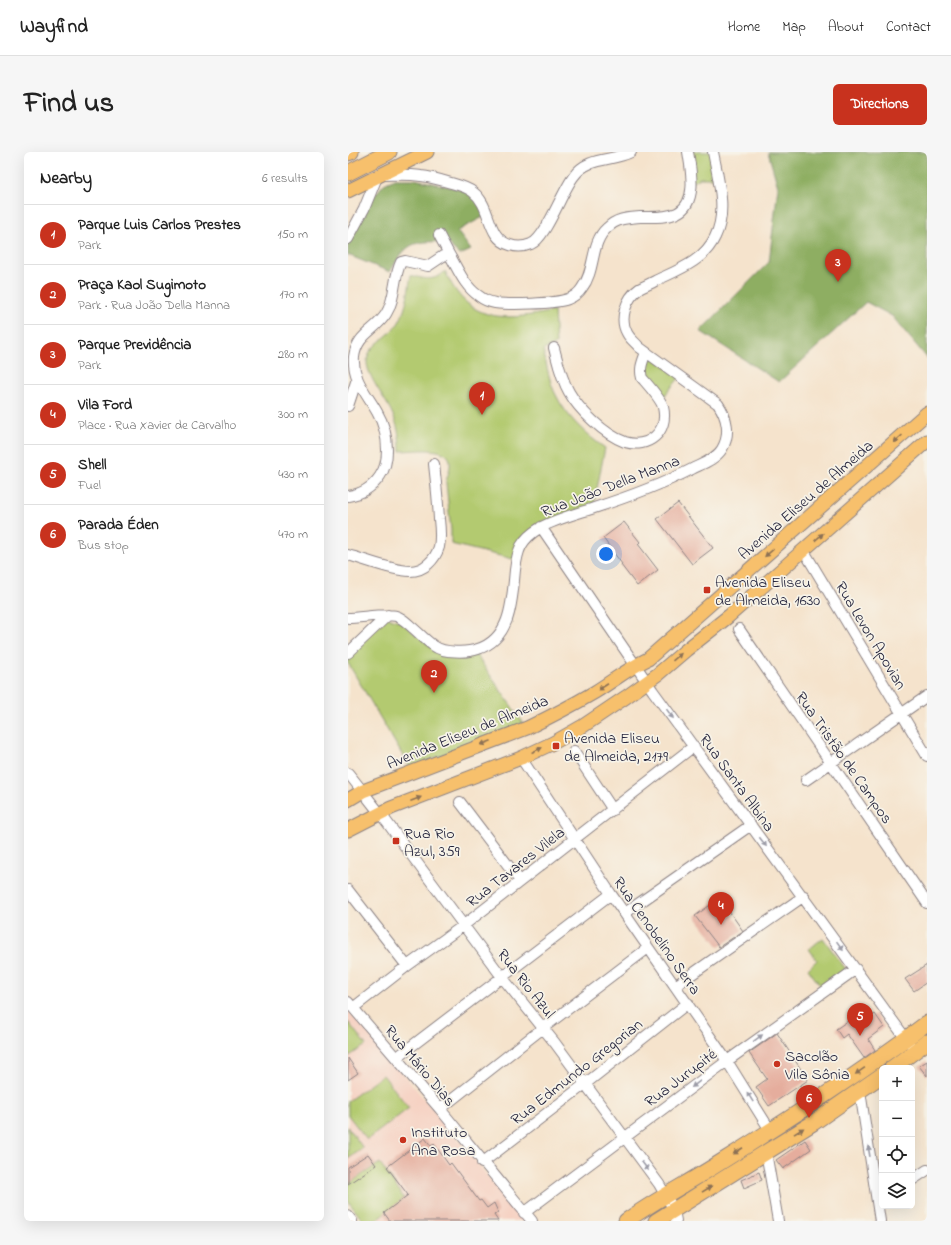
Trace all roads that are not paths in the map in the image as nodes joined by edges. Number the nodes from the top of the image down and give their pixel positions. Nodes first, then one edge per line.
1 (351, 152) edge
2 (390, 152) edge
3 (427, 152) edge
4 (631, 152) edge
5 (688, 152) edge
6 (713, 152) edge
7 (348, 153) edge
8 (348, 172) edge
9 (378, 176) junction
10 (348, 191) edge
11 (439, 235) dead end
12 (348, 239) edge
13 (449, 254) junction
14 (554, 348) dead end
15 (646, 352) junction
16 (357, 378) junction
17 (348, 406) edge
18 (927, 413) edge
19 (927, 441) edge
20 (434, 464) dead end
21 (348, 496) edge
22 (541, 527) junction
23 (804, 550) junction
24 (348, 554) edge
25 (388, 615) junction
26 (348, 618) edge
27 (739, 629) dead end
28 (348, 653) edge
29 (635, 665) junction
30 (647, 682) junction
31 (927, 696) edge
32 (902, 713) junction
33 (694, 746) junction
34 (574, 751) dead end
35 (927, 756) edge
36 (521, 758) junction
37 (831, 762) junction
38 (348, 773) edge
39 (806, 780) dead end
40 (363, 791) junction
41 (348, 800) edge
42 (460, 802) dead end
43 (613, 810) junction
44 (380, 814) junction
45 (751, 825) junction
46 (348, 830) edge
47 (574, 839) junction
48 (520, 881) junction
49 (348, 890) edge
50 (611, 894) junction
51 (804, 896) junction
52 (927, 903) edge
53 (625, 913) junction
54 (464, 925) junction
55 (648, 948) junction
56 (407, 966) junction
57 (856, 969) junction
58 (502, 976) junction
59 (676, 986) junction
60 (688, 1003) junction
61 (350, 1005) edge
62 (927, 1023) edge
63 (543, 1028) junction
64 (906, 1039) junction
65 (921, 1046) edge
66 (396, 1058) junction
67 (727, 1061) junction
68 (896, 1065) edge
69 (879, 1077) edge
70 (585, 1084) junction
71 (860, 1091) junction
72 (440, 1109) junction
73 (770, 1130) junction
74 (623, 1138) junction
75 (766, 1152) junction
76 (482, 1162) junction
77 (927, 1170) edge
78 (915, 1178) edge
79 (666, 1195) junction
80 (879, 1196) edge
81 (880, 1209) edge
82 (524, 1213) junction
83 (675, 1215) edge
84 (348, 1216) edge
85 (352, 1221) edge
86 (532, 1221) edge
87 (626, 1221) edge
88 (656, 1221) edge
89 (778, 1221) edge
90 (880, 1221) edge

1 - 7 highway
2 - 8 highway
3 - 9 main road
4 - 9 street
5 - 13 street
6 - 15 street, Rua João Della Manna
9 - 10 main road
9 - 12 street
11 - 13 street
13 - 16 street
14 - 15 street
15 - 22 street, Rua João Della Manna
16 - 17 street
16 - 21 street
18 -> 29 main road, Avenida Eliseu de Almeida
23 -> 19 main road
20 - 24 street
22 - 25 street, Rua João Della Manna
22 - 29 street, Rua Santa Albina
30 -> 23 main road
23 - 32 street, Rua Levon Apovian
25 - 26 street, Rua João Della Manna
25 - 28 street
27 - 37 street, Rua Tristão de Campos
29 - 30 street, Rua Santa Albina
29 -> 40 main road, Avenida Eliseu de Almeida
30 -> 33 street, Rua Santa Albina
36 -> 30 main road
31 - 32 street
32 - 35 street, Rua Levon Apovian
32 - 37 street
33 - 43 street, Rua Tavares Vilela
33 - 45 street, Rua Santa Albina
34 - 43 street
44 -> 36 main road
36 - 47 street, Rua Cenobelino Serra
37 - 39 street
37 - 52 street, Rua Tristão de Campos
38 - 40 street, Rua Rio Azul
40 - 41 main road, Avenida Eliseu de Almeida
40 - 44 street, Rua Rio Azul
42 - 48 street
43 - 47 street, Rua Tavares Vilela
44 - 46 main road
44 - 54 street, Rua Rio Azul
45 -> 51 street, Rua Santa Albina
45 - 53 street
47 - 48 street, Rua Tavares Vilela
47 - 50 street, Rua Cenobelino Serra
48 - 54 street, Rua Tavares Vilela
49 - 56 street
50 - 53 street, Rua Cenobelino Serra
50 - 58 street
51 -> 57 street, Rua Santa Albina
51 - 59 street
53 - 55 street, Rua Cenobelino Serra
54 - 56 street, Rua Tavares Vilela
54 - 58 street, Rua Rio Azul
55 - 59 street, Rua Cenobelino Serra
55 - 63 street
56 - 61 street, Rua Tavares Vilela
57 - 64 street, Rua Santa Albina
67 -> 57 street, Rua Jurupité
58 - 63 street, Rua Rio Azul
58 - 66 street
59 - 60 street, Rua Cenobelino Serra
60 - 67 street, Rua Cenobelino Serra
60 - 70 street, Rua Edmundo Gregorian
61 - 66 street, Rua Mário Dias
62 - 64 highway
63 - 70 street, Rua Rio Azul
63 - 72 street
64 - 65 street, Rua Santa Albina
64 -> 73 highway
65 - 68 highway
66 - 72 street, Rua Mário Dias
73 -> 67 street, Rua Cenobelino Serra
67 -> 74 street, Rua Jurupité
69 - 71 highway
70 - 74 street, Rua Rio Azul
70 - 76 street, Rua Edmundo Gregorian
75 -> 71 highway
80 -> 71 street
72 - 76 street, Rua Mário Dias
73 -> 79 highway
74 -> 79 street, Rua Rio Azul
74 - 82 street, Rua Jurupité
83 -> 75 highway
75 - 89 street
76 - 82 street, Rua Mário Dias
77 - 78 street
79 - 83 street, Rua Rio Azul
79 - 87 highway
81 - 90 street
82 - 86 street, Rua Mário Dias
83 - 88 highway
84 - 85 street

